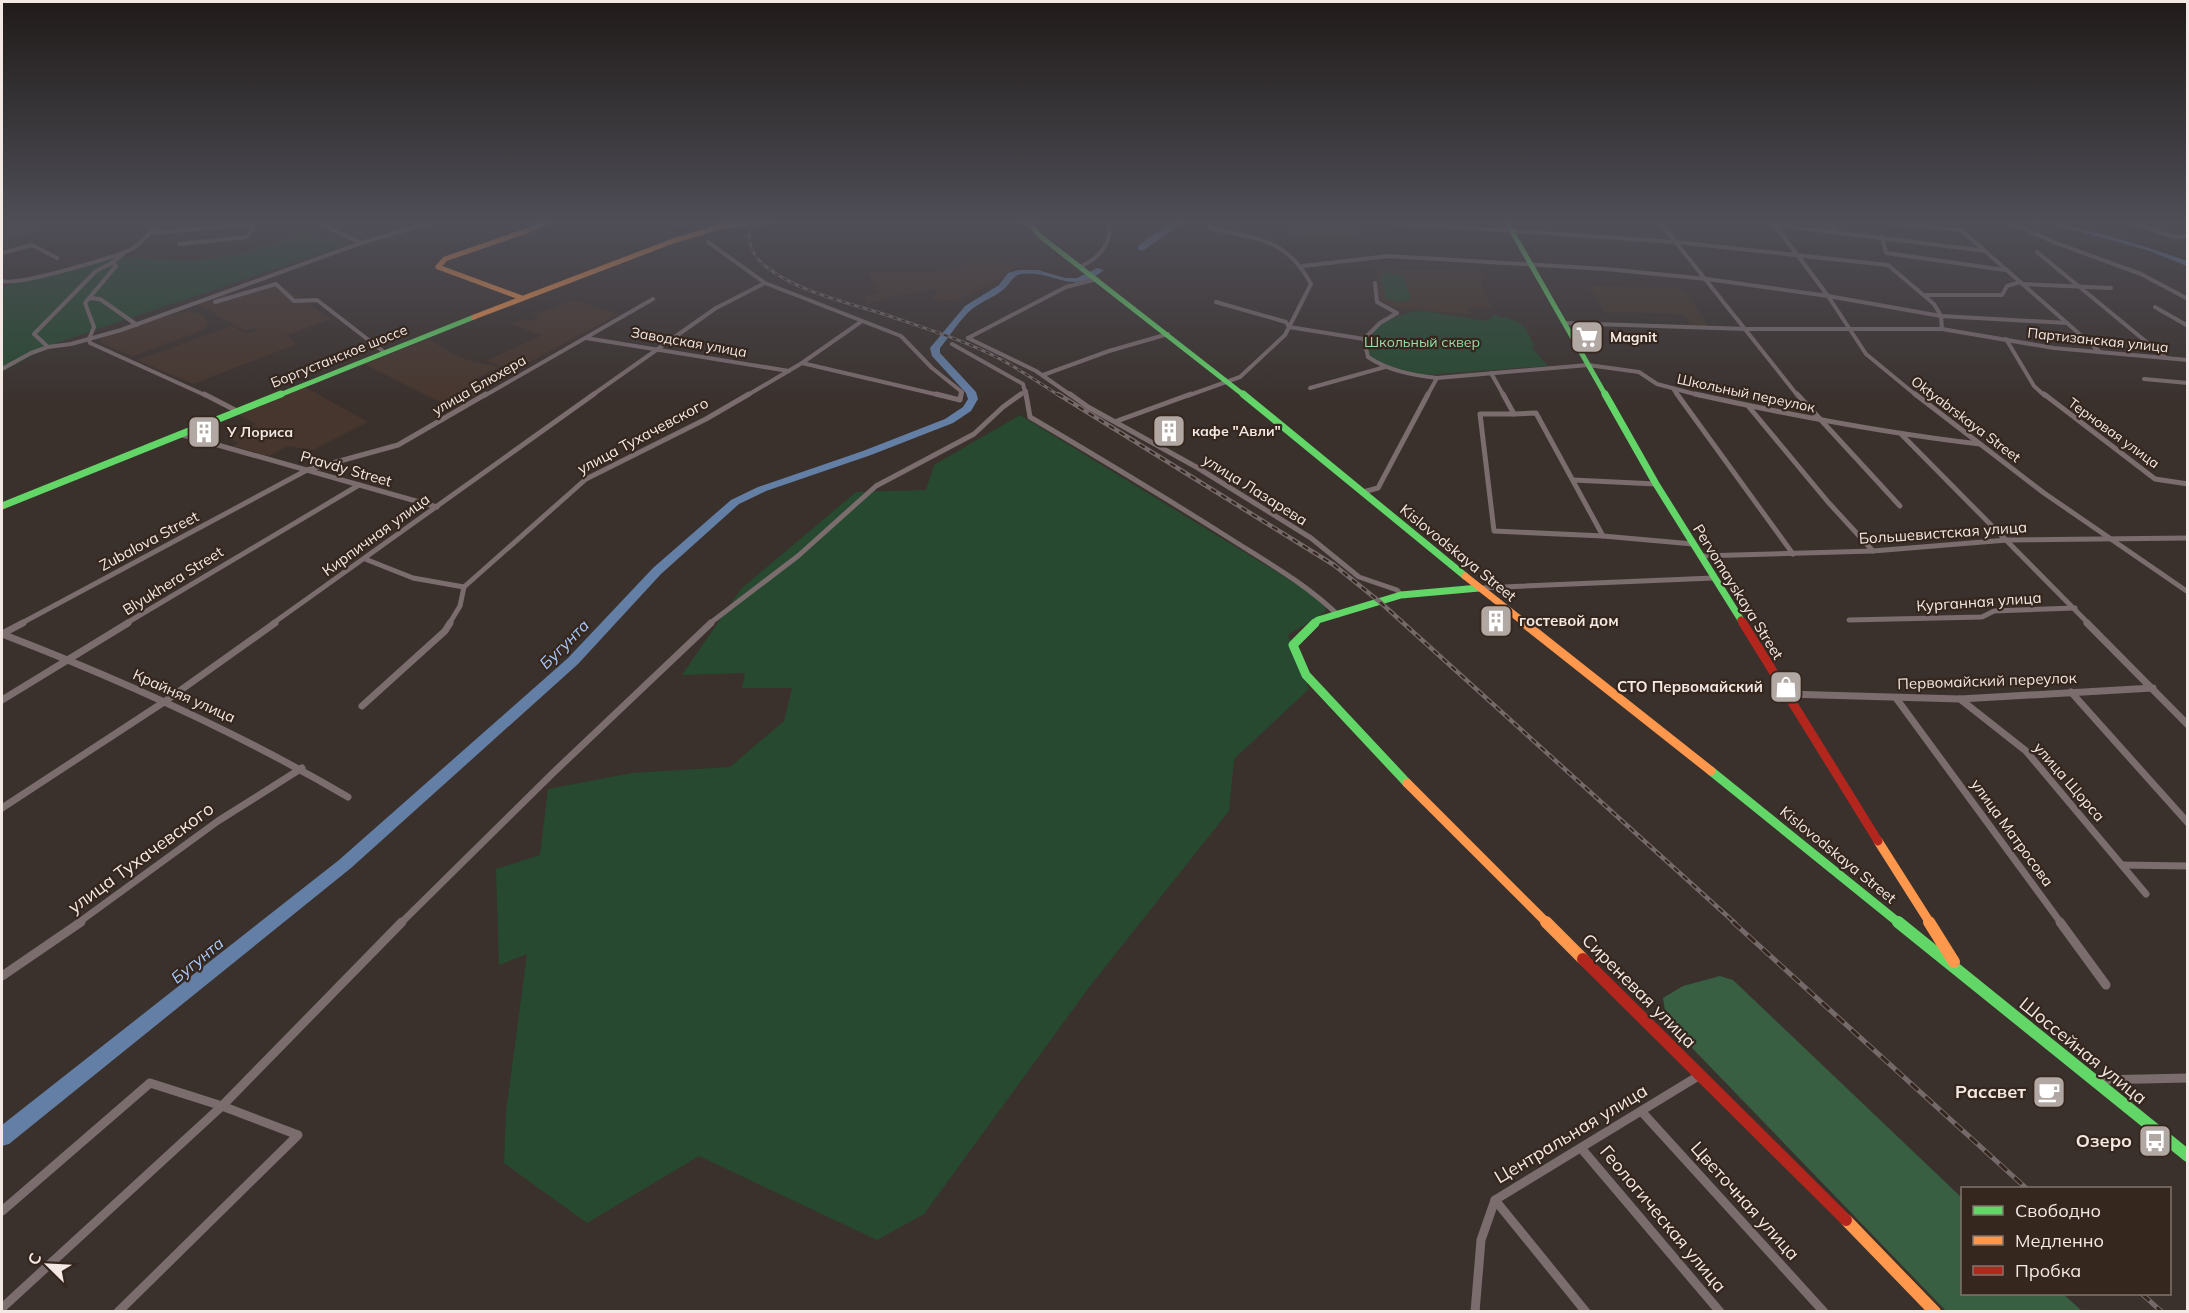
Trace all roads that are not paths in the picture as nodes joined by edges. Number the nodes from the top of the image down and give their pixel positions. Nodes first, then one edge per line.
1 (85, 282) edge
2 (102, 282) edge
3 (253, 282) edge
4 (477, 282) edge
5 (564, 282) edge
6 (1084, 282) edge
7 (1101, 282) edge
8 (1310, 282) edge
9 (1542, 282) edge
10 (1710, 282) edge
11 (1730, 282) edge
12 (1818, 282) edge
13 (1909, 282) edge
14 (2075, 282) edge
15 (2156, 282) edge
16 (765, 283) joint
17 (1375, 283) dead end
18 (2021, 283) junction
19 (2080, 286) junction
20 (2111, 288) dead end
21 (1924, 295) junction
22 (1828, 296) junction
23 (89, 298) junction
24 (522, 298) junction
25 (653, 299) dead end
26 (2187, 299) edge
27 (214, 302) dead end
28 (1216, 302) dead end
29 (2156, 307) dead end
30 (1941, 316) junction
31 (862, 321) junction
32 (1565, 323) junction
33 (2067, 323) junction
34 (136, 325) junction
35 (2187, 326) edge
36 (1289, 327) junction
37 (1747, 329) junction
38 (1942, 329) junction
39 (1852, 330) junction
40 (1168, 334) junction
41 (585, 338) junction
42 (89, 339) junction
43 (1364, 339) junction
44 (2006, 339) junction
45 (952, 344) dead end
46 (48, 347) junction
47 (658, 348) junction
48 (384, 352) junction
49 (2101, 352) junction
50 (2167, 358) junction
51 (2187, 360) edge
52 (802, 363) junction
53 (1588, 364) junction
54 (1386, 367) junction
55 (2, 369) edge
56 (789, 371) junction
57 (1491, 373) junction
58 (1043, 375) junction
59 (1437, 378) junction
60 (2144, 379) dead end
61 (1228, 382) junction
62 (2187, 383) edge
63 (2034, 386) joint
64 (1310, 388) dead end
65 (1674, 390) junction
66 (1026, 391) junction
67 (1749, 406) junction
68 (237, 411) junction
69 (1514, 414) junction
70 (1117, 421) junction
71 (1820, 421) junction
72 (179, 434) junction
73 (1902, 435) junction
74 (1980, 444) junction
75 (307, 470) junction
76 (1573, 480) junction
77 (1656, 484) junction
78 (2187, 484) edge
79 (359, 485) junction
80 (1363, 492) junction
81 (2, 506) edge
82 (1900, 506) dead end
83 (437, 507) junction
84 (1603, 536) junction
85 (2108, 537) junction
86 (2187, 538) edge
87 (2007, 540) junction
88 (1692, 544) junction
89 (1873, 551) junction
90 (1793, 554) junction
91 (1700, 556) junction
92 (364, 559) junction
93 (1713, 578) junction
94 (464, 587) junction
95 (1479, 588) junction
96 (2187, 592) edge
97 (1401, 595) junction
98 (2075, 608) junction
99 (1338, 615) junction
100 (1849, 620) dead end
101 (2, 634) edge
102 (69, 659) junction
103 (2153, 688) junction
104 (2071, 692) junction
105 (1786, 694) junction
106 (1896, 698) junction
107 (1960, 699) junction
108 (2, 700) edge
109 (164, 702) junction
110 (362, 705) dead end
111 (2187, 725) edge
112 (302, 768) junction
113 (348, 797) dead end
114 (2, 808) edge
115 (2187, 823) edge
116 (2122, 865) junction
117 (2187, 866) edge
118 (2146, 894) dead end
119 (1959, 970) junction
120 (2, 976) edge
121 (2106, 985) dead end
122 (1700, 1074) junction
123 (2187, 1078) edge
124 (2093, 1080) junction
125 (222, 1106) junction
126 (1642, 1112) junction
127 (1581, 1148) junction
128 (2187, 1156) edge
129 (1495, 1200) junction
130 (2, 1211) edge
131 (2, 1308) edge
132 (118, 1311) edge
133 (1475, 1311) edge
134 (1586, 1311) edge
135 (1720, 1311) edge
136 (1824, 1311) edge
137 (1935, 1311) edge

1 - 46 street
2 - 23 street
3 - 34 street
4 - 24 street
5 - 24 street, Боргустанское шоссе
6 - 58 street, улица Лазарева
7 - 40 street, Kislovodskaya Street
8 - 36 street
9 - 32 street, Pervomayskaya Street
10 - 37 street
11 - 22 street
12 - 22 street, Oktyabrskaya Street
13 - 21 street
14 - 19 street
15 - 26 street
16 - 31 street
16 - 47 street, Кирпичная улица
17 - 43 street
18 - 19 street
18 - 21 street
18 - 33 street
19 - 20 street
19 - 50 street
21 - 30 street
22 - 30 street
22 - 39 street, Oktyabrskaya Street
23 - 34 street
23 - 42 street
24 - 48 street, Боргустанское шоссе
25 - 41 street, улица Блюхера
27 - 48 street
28 - 36 street
29 - 35 street
30 - 33 street
30 - 38 street
31 - 52 street, улица Тухачевского
31 - 52 street
32 - 37 street, Партизанская улица
32 - 53 street, Pervomayskaya Street
33 - 49 street
34 - 42 street
36 - 43 street
36 - 61 street
37 - 39 street, Партизанская улица
37 - 71 street
38 - 39 street, Партизанская улица
38 - 44 street, Партизанская улица
39 - 74 street, Oktyabrskaya Street
40 - 58 street
40 - 61 street, Kislovodskaya Street
41 - 47 street, Заводская улица
41 - 75 street, улица Блюхера
42 - 46 street
42 - 68 street
43 - 54 street
44 - 49 street, Партизанская улица
44 - 63 street, Партизанская улица
45 - 66 street
46 - 55 street
47 - 56 street, Заводская улица
47 - 83 street, Кирпичная улица
48 - 68 street, Боргустанское шоссе
49 - 50 street, Партизанская улица
50 - 51 street, Партизанская улица
52 - 56 street, улица Тухачевского
53 - 57 street, Школьный переулок
53 - 65 street, Школьный переулок
53 - 77 street, Pervomayskaya Street
54 - 59 street, Школьный переулок
54 - 64 street
56 - 94 street, улица Тухачевского
57 - 59 street, Школьный переулок
57 - 69 street
58 - 70 street, улица Лазарева
59 - 80 street
60 - 62 street
61 - 70 street
61 - 80 street, Kislovodskaya Street
63 - 78 street, Терновая улица
65 - 67 street, Школьный переулок
65 - 90 street
66 - 99 street
66 - 125 street
67 - 71 street, Школьный переулок
67 - 89 street
68 - 72 street, Боргустанское шоссе
69 - 76 street
69 - 84 street
70 - 97 street, улица Лазарева
71 - 73 street, Школьный переулок
71 - 82 street
72 - 75 street, Pravdy Street
72 - 81 street, Боргустанское шоссе
73 - 74 street, Школьный переулок
73 - 87 street, Курганная улица
74 - 85 street, Oktyabrskaya Street
75 - 79 street, Pravdy Street
75 - 101 street, Zubalova Street
76 - 77 street
76 - 84 street
77 - 88 street, Pervomayskaya Street
79 - 83 street, Pravdy Street
79 - 102 street, Blyukhera Street
80 - 95 street, Kislovodskaya Street
83 - 92 street, Кирпичная улица
84 - 88 street
85 - 86 street, Большевистская улица
85 - 87 street, Большевистская улица
85 - 96 street, Oktyabrskaya Street
87 - 89 street, Большевистская улица
87 - 98 street, Курганная улица
88 - 91 street, Pervomayskaya Street
89 - 90 street, Большевистская улица
90 - 91 street, Большевистская улица
91 - 93 street, Pervomayskaya Street
92 - 94 street
92 - 109 street, Кирпичная улица
93 - 95 street
93 - 105 street, Pervomayskaya Street
94 - 110 street
95 - 97 street
95 - 119 street, Kislovodskaya Street
97 - 99 street
98 - 100 street, Курганная улица
98 - 103 street, Курганная улица
99 - 122 street, Сиреневая улица
101 - 102 street, Крайняя улица
102 - 108 street, Blyukhera Street
102 - 109 street, Крайняя улица
103 - 104 street, Первомайский переулок
103 - 111 street, Курганная улица
104 - 107 street, Первомайский переулок
104 - 115 street
105 - 106 street, Первомайский переулок
105 - 119 street, Pervomayskaya Street
106 - 107 street, Первомайский переулок
106 - 121 street, улица Матросова
107 - 116 street, улица Щорса
109 - 112 street, Крайняя улица
109 - 114 street, Кирпичная улица
112 - 113 street, Крайняя улица
112 - 120 street, улица Тухачевского
116 - 117 street
116 - 118 street, улица Щорса
119 - 124 street, Шоссейная улица
122 - 126 street, Центральная улица
122 - 137 street, Сиреневая улица
123 - 124 street
124 - 128 street, Шоссейная улица
125 - 130 street
125 - 131 street
125 - 132 street
126 - 127 street, Центральная улица
126 - 136 street, Цветочная улица
127 - 129 street, Центральная улица
127 - 135 street, Геологическая улица
129 - 133 street, Центральная улица
129 - 134 street

